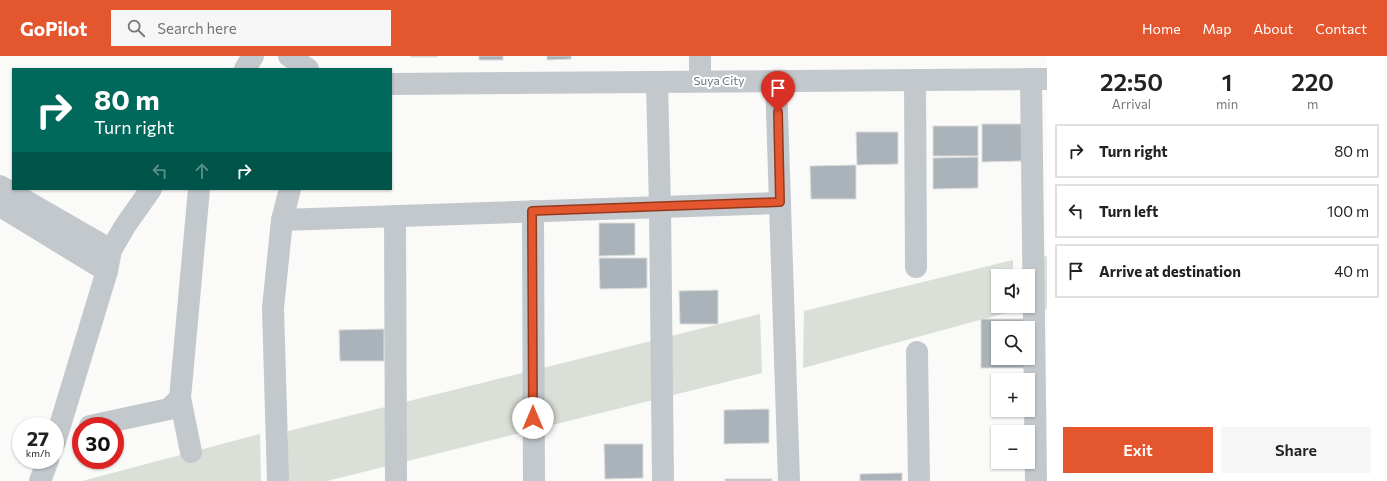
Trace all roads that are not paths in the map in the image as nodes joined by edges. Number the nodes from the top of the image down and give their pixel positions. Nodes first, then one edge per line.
1 (253, 56) edge
2 (700, 56) edge
3 (246, 68) edge
4 (1039, 79) edge
5 (915, 80) junction
6 (776, 81) junction
7 (657, 82) junction
8 (700, 82) junction
9 (392, 84) edge
10 (151, 190) edge
11 (199, 190) edge
12 (290, 190) edge
13 (1, 195) edge
14 (780, 202) junction
15 (660, 207) junction
16 (532, 211) junction
17 (395, 216) junction
18 (282, 220) junction
19 (109, 260) junction
20 (916, 267) dead end
21 (917, 352) dead end
22 (180, 398) junction
23 (63, 417) edge
24 (124, 419) edge
25 (191, 452) dead end
26 (45, 469) edge
27 (40, 481) edge
28 (278, 481) edge
29 (396, 481) edge
30 (534, 481) edge
31 (663, 481) edge
32 (789, 481) edge
33 (918, 481) edge
34 (1036, 481) edge

1 - 3 street
2 - 8 street
4 - 5 street, Suya City
4 - 34 street
5 - 6 street, Suya City
5 - 20 street
6 - 8 street, Suya City
6 - 14 street
7 - 8 street, Suya City
7 - 9 street, Suya City
7 - 15 street
10 - 19 street
11 - 22 street
12 - 18 street
13 - 19 street
14 - 15 street
14 - 32 street
15 - 16 street
15 - 31 street
16 - 17 street
16 - 30 street
17 - 18 street
17 - 29 street
18 - 28 street
19 - 23 street
21 - 33 street
22 - 24 street
22 - 25 street
26 - 27 street

